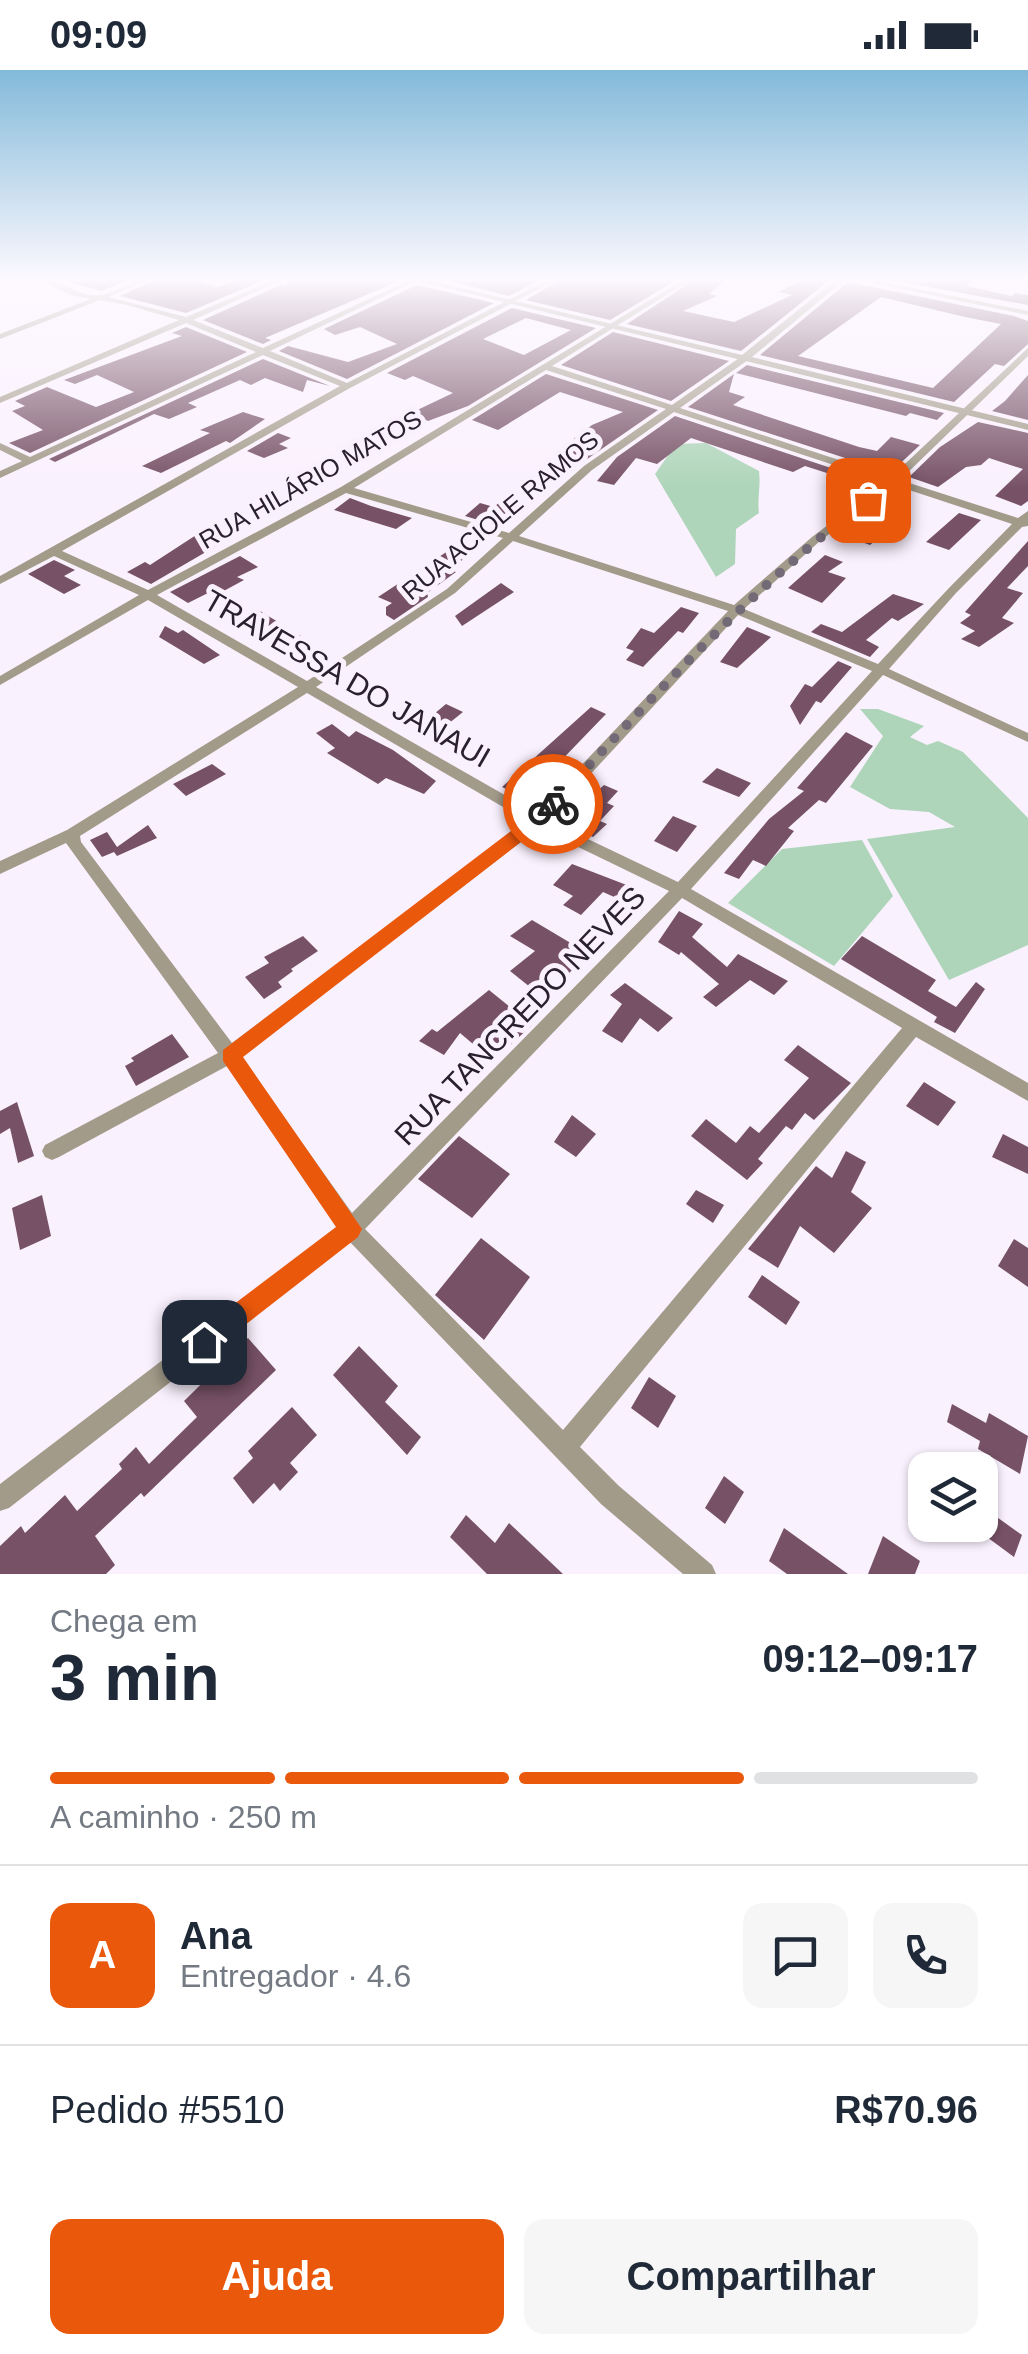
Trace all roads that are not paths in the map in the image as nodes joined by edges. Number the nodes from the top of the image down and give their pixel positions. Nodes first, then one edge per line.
1 (120, 348) edge
2 (257, 348) edge
3 (266, 348) edge
4 (421, 348) edge
5 (577, 348) edge
6 (704, 348) edge
7 (756, 348) edge
8 (262, 350) junction
9 (1028, 352) edge
10 (744, 358) junction
11 (547, 367) junction
12 (347, 386) junction
13 (0, 400) edge
14 (672, 406) junction
15 (966, 412) junction
16 (1028, 427) edge
17 (0, 446) edge
18 (29, 460) junction
19 (0, 475) edge
20 (894, 480) junction
21 (345, 489) junction
22 (1025, 521) edge
23 (512, 537) junction
24 (55, 552) junction
25 (0, 580) edge
26 (148, 596) junction
27 (736, 610) junction
28 (882, 670) junction
29 (0, 682) edge
30 (309, 686) junction
31 (1028, 738) edge
32 (538, 821) junction
33 (72, 834) junction
34 (0, 868) edge
35 (680, 890) junction
36 (914, 1026) junction
37 (230, 1056) junction
38 (1028, 1092) edge
39 (52, 1151) dead end
40 (350, 1229) junction
41 (564, 1447) junction
42 (0, 1499) edge
43 (703, 1574) edge

1 - 13 street
2 - 8 street
3 - 8 street
4 - 12 street
5 - 11 street, RUA HILÁRIO MATOS
6 - 10 street
7 - 10 street, RUA ACIOLE RAMOS
8 - 12 street
8 - 18 street
9 - 15 street
10 - 14 street, RUA ACIOLE RAMOS
10 - 15 street
11 - 14 street
11 - 21 street, RUA HILÁRIO MATOS
12 - 24 street
14 - 20 street
14 - 23 street, RUA ACIOLE RAMOS
15 - 16 street
15 - 20 street
17 - 18 street
18 - 19 street
20 - 22 street
20 - 27 street
21 - 23 street
21 - 26 street, RUA HILÁRIO MATOS
22 - 28 street, RUA TANCREDO NEVES
23 - 27 street
23 - 30 street, RUA ACIOLE RAMOS
24 - 25 street
24 - 26 street, TRAVESSA DO JANAUI
26 - 29 street, RUA HILÁRIO MATOS
26 - 30 street, TRAVESSA DO JANAUI
27 - 28 street
27 - 32 street
28 - 31 street
28 - 35 street, RUA TANCREDO NEVES
30 - 32 street, TRAVESSA DO JANAUI
30 - 33 street, RUA ACIOLE RAMOS
32 - 35 street, TRAVESSA DO JANAUI
32 - 37 street
33 - 34 street, RUA ACIOLE RAMOS
33 - 37 street
35 - 36 street, TRAVESSA DO JANAUI
35 - 40 street, RUA TANCREDO NEVES
36 - 38 street, TRAVESSA DO JANAUI
36 - 41 street
37 - 39 street
37 - 40 street
40 - 41 street
40 - 42 street, RUA TANCREDO NEVES
41 - 43 street

